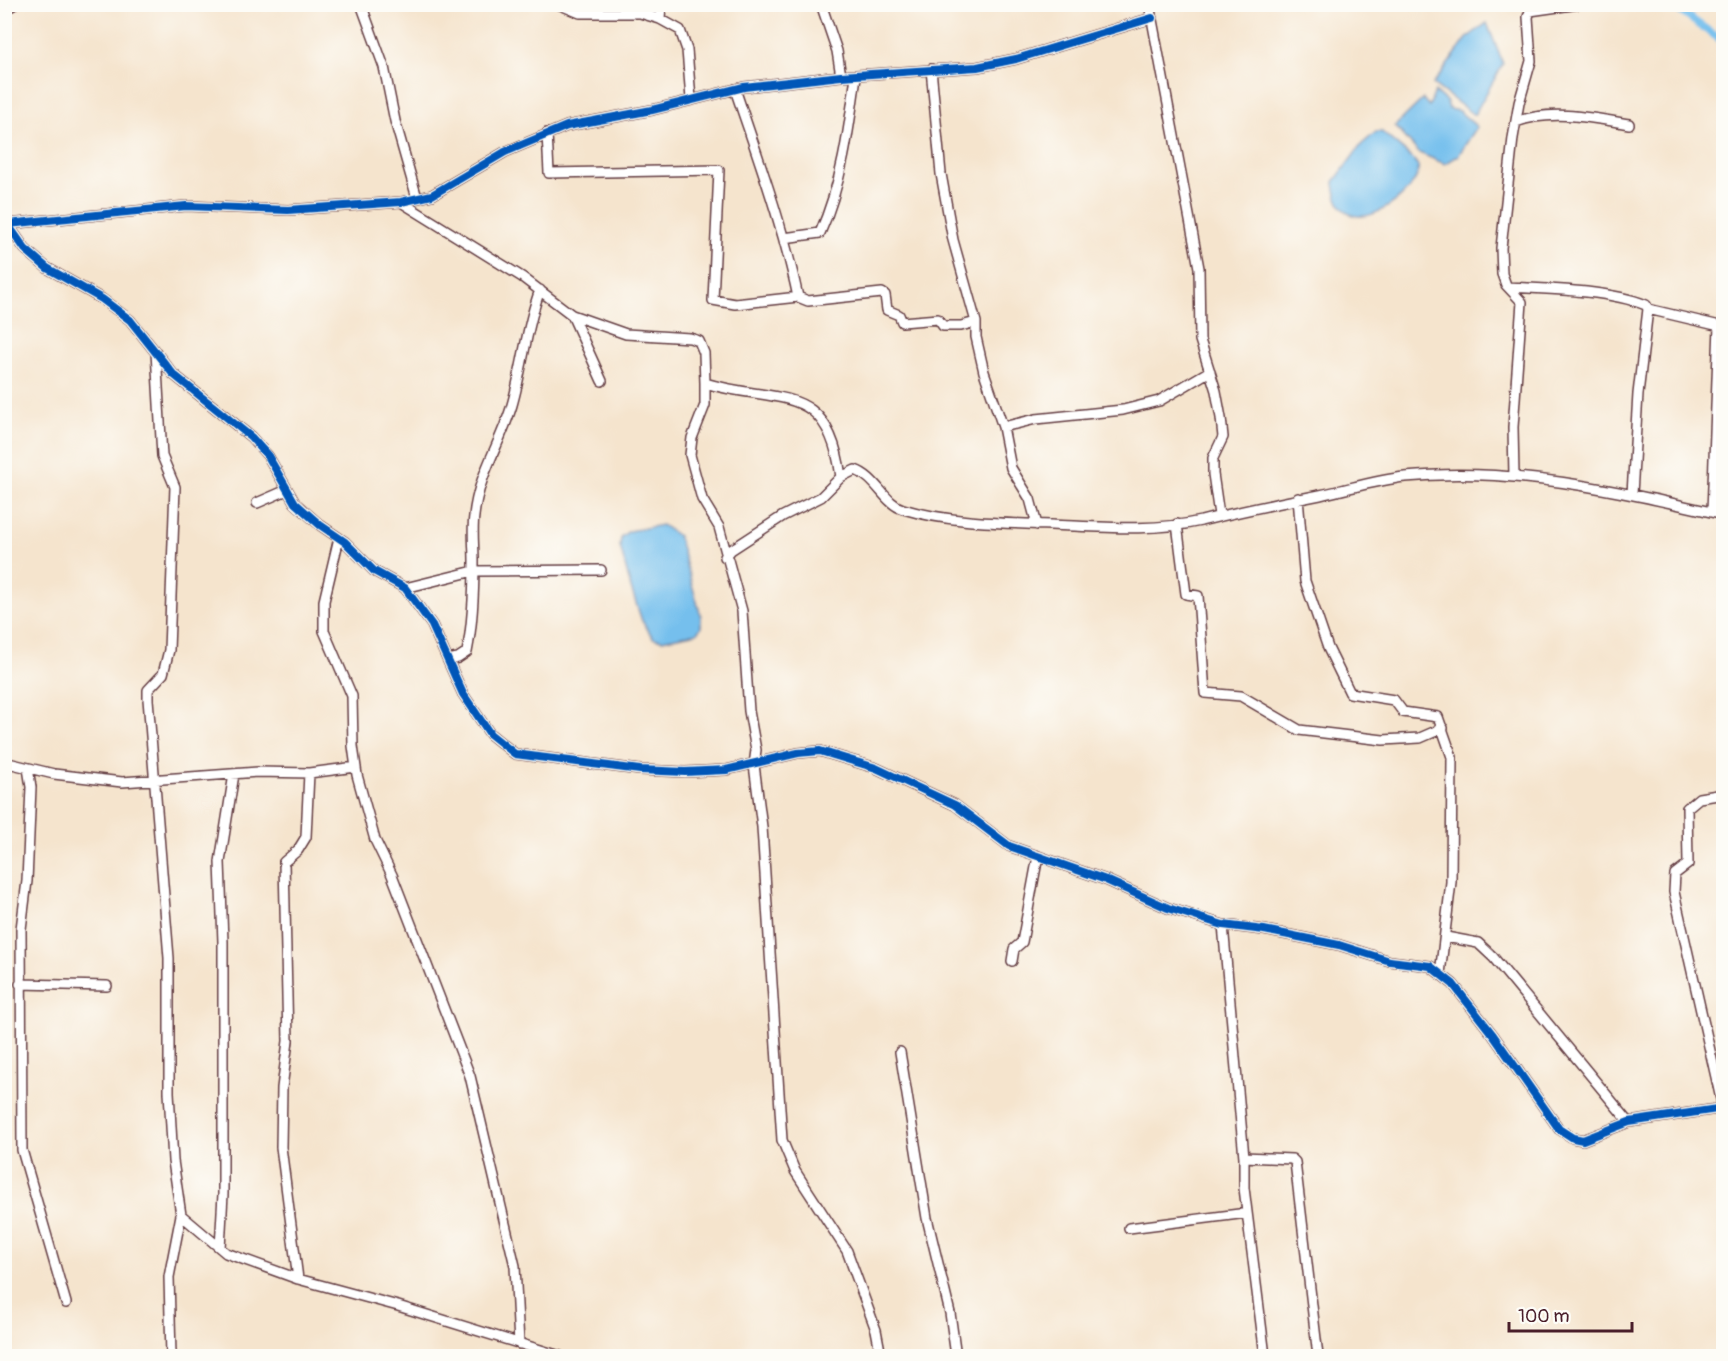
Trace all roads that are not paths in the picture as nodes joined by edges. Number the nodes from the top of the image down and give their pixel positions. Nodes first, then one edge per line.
1 (12, 4) edge
2 (360, 4) edge
3 (558, 4) edge
4 (661, 4) edge
5 (821, 4) edge
6 (1149, 4) edge
7 (1579, 4) edge
8 (4, 8) edge
9 (1152, 18) junction
10 (660, 19) junction
11 (932, 69) junction
12 (841, 76) junction
13 (856, 76) junction
14 (735, 89) junction
15 (691, 99) junction
16 (1515, 122) junction
17 (1629, 124) dead end
18 (547, 133) junction
19 (417, 198) junction
20 (401, 202) junction
21 (6, 221) edge
22 (784, 238) junction
23 (1508, 287) junction
24 (540, 290) junction
25 (798, 297) junction
26 (1648, 309) junction
27 (572, 315) junction
28 (976, 322) junction
29 (1721, 326) edge
30 (156, 350) junction
31 (1210, 371) junction
32 (602, 381) dead end
33 (705, 383) junction
34 (1003, 427) junction
35 (1514, 476) junction
36 (841, 477) junction
37 (287, 490) junction
38 (1632, 494) junction
39 (1298, 498) junction
40 (257, 502) dead end
41 (1712, 512) junction
42 (1219, 514) junction
43 (1724, 514) edge
44 (1176, 524) junction
45 (1037, 525) junction
46 (339, 537) junction
47 (725, 557) junction
48 (601, 570) dead end
49 (474, 571) junction
50 (405, 588) junction
51 (448, 660) junction
52 (1443, 728) junction
53 (4, 762) edge
54 (754, 765) junction
55 (356, 766) junction
56 (28, 768) junction
57 (309, 773) junction
58 (234, 774) junction
59 (153, 779) junction
60 (1724, 794) edge
61 (1038, 856) junction
62 (1223, 926) junction
63 (1446, 937) junction
64 (1012, 961) dead end
65 (1440, 974) junction
66 (20, 984) junction
67 (107, 986) dead end
68 (900, 1052) dead end
69 (1723, 1108) edge
70 (1629, 1122) junction
71 (1244, 1157) junction
72 (1247, 1213) junction
73 (181, 1215) junction
74 (1129, 1228) dead end
75 (220, 1248) junction
76 (298, 1279) junction
77 (66, 1303) dead end
78 (519, 1344) junction
79 (171, 1356) edge
80 (560, 1356) edge
81 (881, 1356) edge
82 (956, 1356) edge
83 (1265, 1356) edge
84 (1318, 1356) edge

1 - 8 main road
2 - 19 street
3 - 10 street
4 - 10 street
5 - 12 street
6 - 9 street
7 - 16 street
9 - 11 street
9 - 31 street
10 - 15 street
11 - 13 street
11 - 28 street
12 - 13 street
12 - 14 street
13 - 22 street
14 - 15 street
14 - 22 street
15 - 18 street
16 - 17 street
16 - 23 street
18 - 19 street
18 - 25 street
19 - 20 street
20 - 21 street
20 - 24 street
21 - 30 street
22 - 25 street
23 - 26 street
23 - 35 street
24 - 27 street
24 - 49 street
25 - 28 street
26 - 29 street
26 - 38 street
27 - 32 street
27 - 33 street
28 - 34 street
29 - 41 street
30 - 37 street
30 - 59 street
31 - 34 street
31 - 42 street
33 - 36 street
33 - 47 street
34 - 45 street
35 - 38 street
35 - 39 street
36 - 45 street
36 - 47 street
37 - 40 street
37 - 46 street
38 - 41 street
39 - 42 street
39 - 52 street
41 - 43 street
42 - 44 street
44 - 45 street
44 - 52 street
46 - 50 street
46 - 55 street
47 - 54 street
48 - 49 street
49 - 50 street
49 - 51 street
50 - 51 street
51 - 54 street
52 - 63 street
53 - 56 street
54 - 61 street
54 - 81 street
55 - 57 street
55 - 78 street
56 - 59 street
56 - 66 street
57 - 58 street
57 - 76 street
58 - 59 street
58 - 75 street
59 - 73 street
60 - 69 street
61 - 62 street
61 - 64 street
62 - 65 street
62 - 71 street
63 - 65 street
63 - 70 street
65 - 70 street
66 - 67 street
66 - 77 street
68 - 82 street
69 - 70 street
71 - 72 street
71 - 84 street
72 - 74 street
72 - 83 street
73 - 75 street
73 - 79 street
75 - 76 street
76 - 78 street
78 - 80 street

